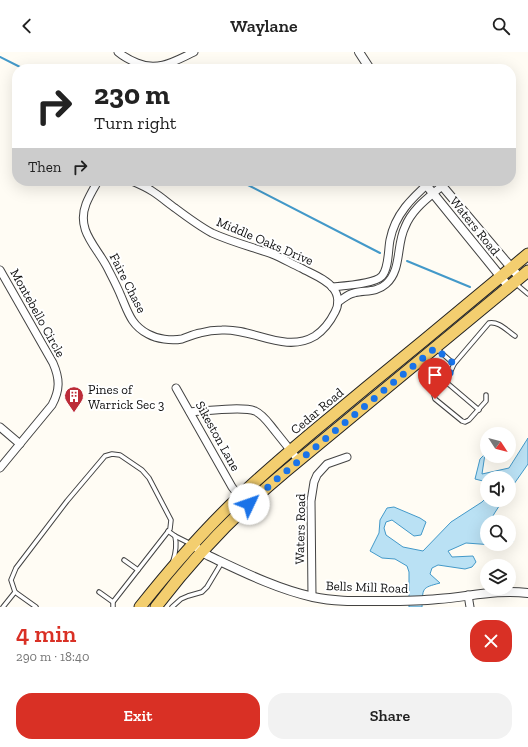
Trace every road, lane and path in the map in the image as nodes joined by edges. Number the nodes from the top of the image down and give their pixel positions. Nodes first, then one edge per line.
1 (118, 52) edge
2 (194, 52) edge
3 (359, 52) edge
4 (139, 64) edge
5 (168, 64) edge
6 (367, 64) edge
7 (95, 186) edge
8 (142, 186) edge
9 (423, 186) edge
10 (429, 186) edge
11 (439, 186) edge
12 (442, 186) edge
13 (433, 194) junction
14 (528, 254) edge
15 (512, 268) junction
16 (0, 270) edge
17 (501, 277) junction
18 (518, 280) edge
19 (332, 287) junction
20 (528, 294) edge
21 (338, 302) junction
22 (515, 336) dead end
23 (435, 348) junction
24 (454, 364) junction
25 (446, 382) junction
26 (176, 388) dead end
27 (486, 395) dead end
28 (479, 410) junction
29 (190, 412) junction
30 (0, 427) edge
31 (20, 444) junction
32 (291, 451) junction
33 (347, 457) dead end
34 (299, 460) junction
35 (0, 468) edge
36 (239, 496) junction
37 (168, 531) junction
38 (175, 536) junction
39 (192, 544) junction
40 (202, 552) junction
41 (124, 560) dead end
42 (222, 562) junction
43 (171, 568) junction
44 (138, 570) junction
45 (15, 592) junction
46 (99, 592) dead end
47 (528, 593) edge
48 (468, 595) junction
49 (312, 596) junction
50 (112, 602) junction
51 (3, 607) edge
52 (36, 607) edge
53 (113, 607) edge
54 (140, 607) edge
55 (156, 607) edge
56 (172, 607) edge
57 (470, 607) edge

1 - 4 street
2 - 5 street
3 - 6 street
7 - 21 street, Faire Chase
8 - 19 street, Middle Oaks Drive
9 - 19 street
10 - 13 street, Waters Road
11 - 13 street
12 - 15 street, Waters Road
13 - 17 street, Waters Road
13 - 21 street
14 - 15 main road, Cedar Road
15 - 17 main road, Cedar Road
15 - 18 street, Waters Road
16 - 31 street, Montebello Circle
17 - 18 street, Waters Road
17 - 32 main road, Cedar Road
18 - 20 lane
18 - 23 main road, Cedar Road
19 - 21 street
22 - 24 lane
23 - 24 lane
23 - 34 main road, Cedar Road
24 - 25 lane
25 - 28 lane
25 - 28 lane
26 - 29 street, Sikeston Lane
27 - 28 lane
29 - 32 street
29 - 36 street, Sikeston Lane
30 - 31 street
31 - 35 street, Montebello Circle
32 - 34 street
32 - 36 main road, Cedar Road
33 - 49 street, Waters Road
34 - 40 main road, Cedar Road
36 - 39 main road, Cedar Road
37 - 38 lane
37 - 44 lane
37 - 45 lane
38 - 39 lane
38 - 43 lane
39 - 40 street, Bells Mill Road
39 - 43 main road, Cedar Road
40 - 42 street, Bells Mill Road
40 - 55 main road, Cedar Road
41 - 44 lane
42 - 49 street, Bells Mill Road
42 - 56 lane
43 - 54 main road, Cedar Road
44 - 50 lane
45 - 51 lane
45 - 52 lane
46 - 50 lane
47 - 48 street, Bells Mill Road
48 - 49 street, Bells Mill Road
48 - 57 street
50 - 53 lane

